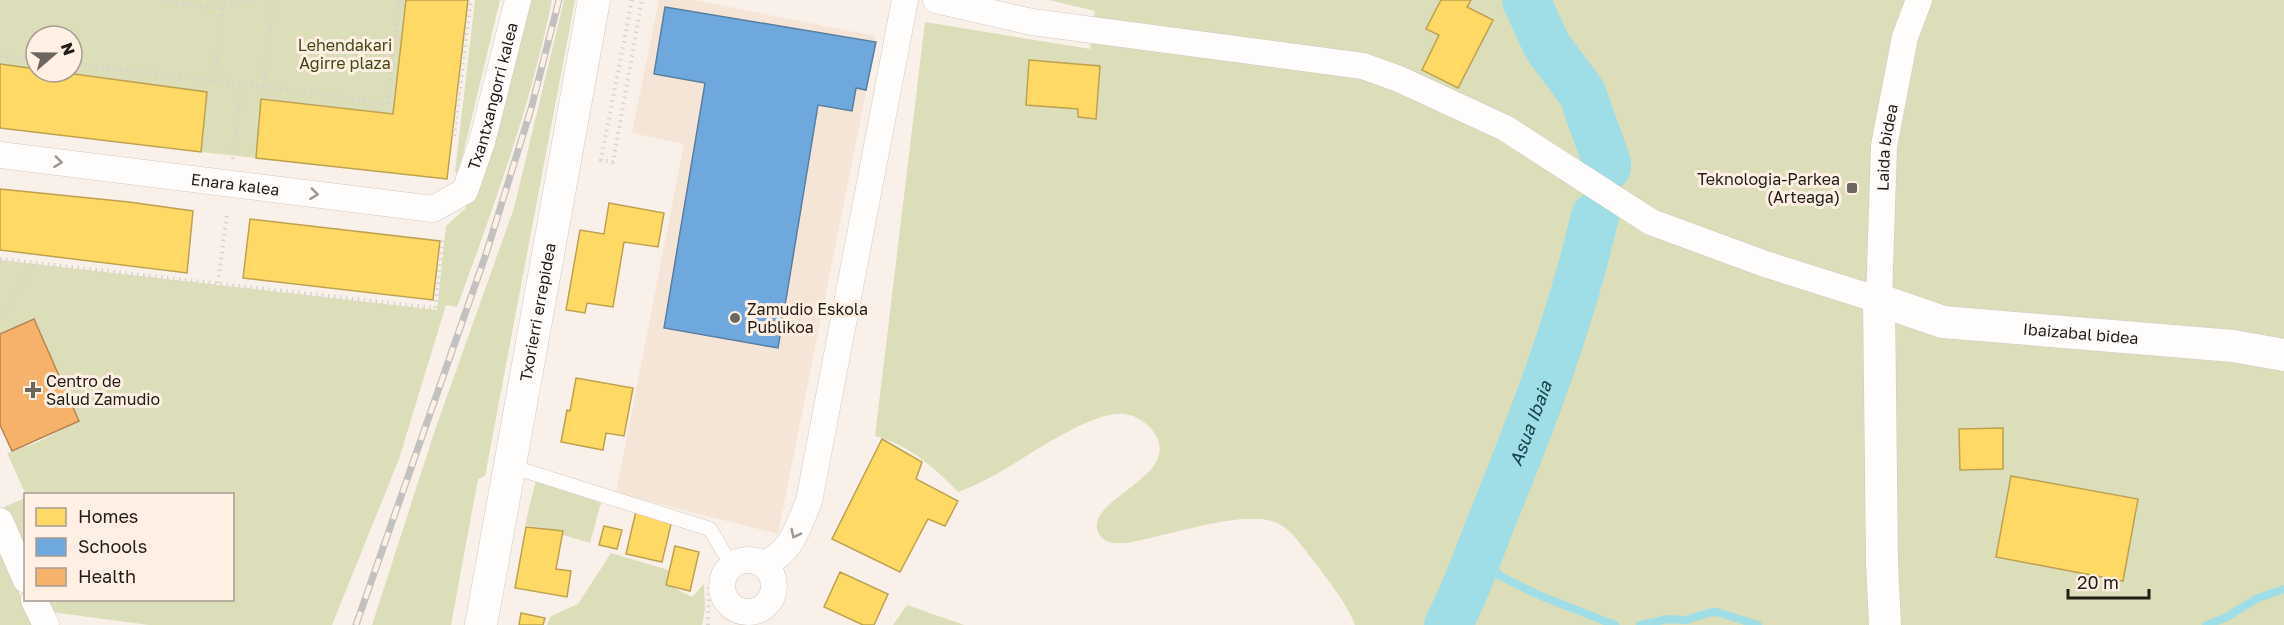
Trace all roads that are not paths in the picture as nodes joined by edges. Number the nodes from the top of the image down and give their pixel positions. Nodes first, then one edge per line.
1 (518, 0) edge
2 (594, 0) edge
3 (904, 0) edge
4 (936, 0) edge
5 (1919, 0) edge
6 (0, 155) edge
7 (465, 192) joint
8 (1879, 300) junction
9 (2284, 355) edge
10 (510, 466) junction
11 (0, 521) edge
12 (724, 553) dead end
13 (762, 564) dead end
14 (24, 575) edge
15 (34, 601) edge
16 (46, 625) edge
17 (481, 625) edge
18 (1885, 625) edge

1 - 7 street, Txantxangorri kalea
2 - 10 street, Txorierri errepidea
3 -> 13 street
4 - 8 street
5 - 8 street, Laida bidea
6 -> 7 street, Enara kalea
8 - 9 street, Ibaizabal bidea
8 - 18 street
10 - 12 lane
10 - 17 street, Txorierri errepidea
11 - 14 street
15 - 16 street

